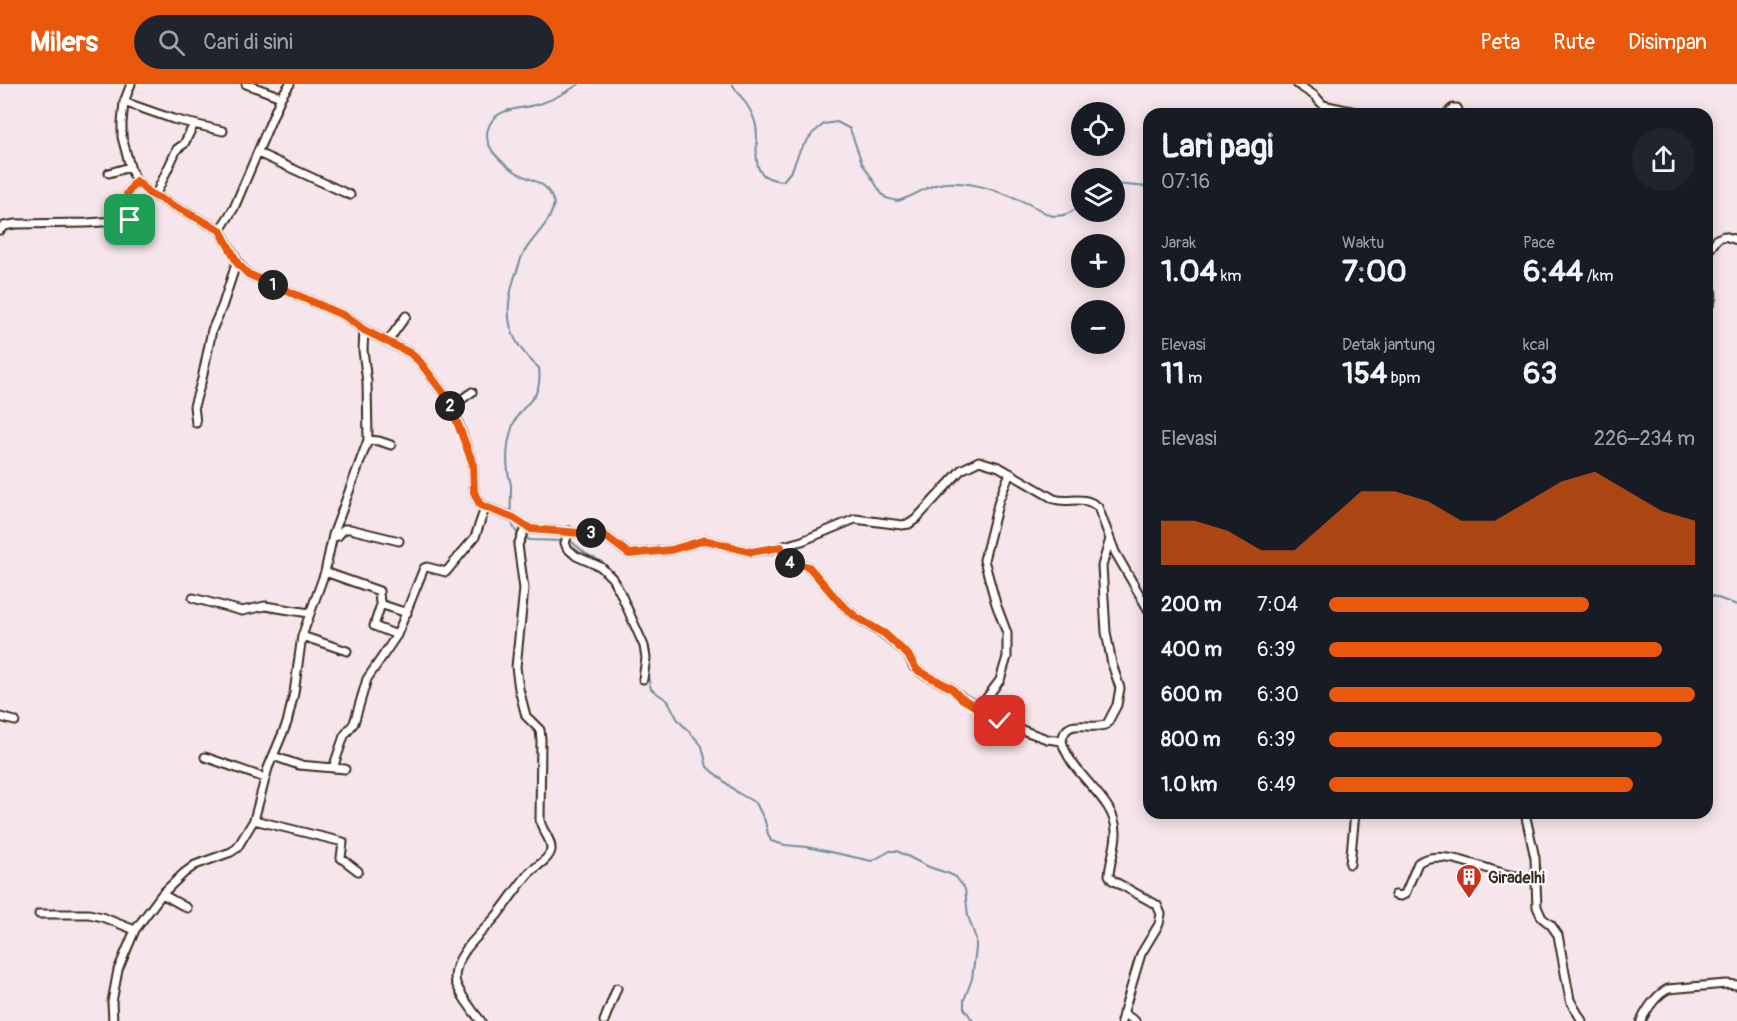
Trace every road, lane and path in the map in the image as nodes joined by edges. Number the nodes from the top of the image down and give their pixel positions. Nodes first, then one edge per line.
1 (131, 84) edge
2 (246, 84) edge
3 (291, 84) edge
4 (1297, 84) edge
5 (281, 97) junction
6 (124, 102) junction
7 (1343, 108) edge
8 (194, 124) junction
9 (223, 131) dead end
10 (258, 153) junction
11 (130, 166) junction
12 (109, 173) dead end
13 (136, 181) junction
14 (350, 195) dead end
15 (155, 196) junction
16 (0, 230) edge
17 (220, 230) junction
18 (1737, 240) edge
19 (1713, 245) edge
20 (237, 261) junction
21 (406, 316) dead end
22 (364, 330) junction
23 (388, 341) junction
24 (471, 392) dead end
25 (451, 407) junction
26 (196, 423) dead end
27 (368, 440) junction
28 (391, 446) dead end
29 (1010, 473) junction
30 (485, 508) junction
31 (525, 529) junction
32 (333, 537) junction
33 (567, 537) junction
34 (1110, 539) junction
35 (399, 541) dead end
36 (781, 547) junction
37 (325, 572) junction
38 (193, 598) dead end
39 (1143, 600) edge
40 (381, 604) junction
41 (309, 613) junction
42 (406, 614) junction
43 (397, 635) junction
44 (302, 636) junction
45 (347, 651) dead end
46 (643, 679) dead end
47 (980, 708) junction
48 (0, 717) edge
49 (15, 721) dead end
50 (1062, 741) junction
51 (273, 756) junction
52 (204, 757) dead end
53 (333, 768) junction
54 (345, 769) dead end
55 (266, 778) junction
56 (1354, 819) edge
57 (1526, 819) edge
58 (254, 820) junction
59 (1350, 864) dead end
60 (358, 871) dead end
61 (1534, 879) junction
62 (162, 894) junction
63 (1395, 895) dead end
64 (187, 908) dead end
65 (39, 914) dead end
66 (135, 930) junction
67 (1737, 986) edge
68 (617, 988) dead end
69 (1123, 1013) junction
70 (113, 1021) edge
71 (481, 1021) edge
72 (604, 1021) edge
73 (1121, 1021) edge
74 (1135, 1021) edge
75 (1582, 1021) edge
76 (1641, 1021) edge

1 - 6 street
2 - 5 street
3 - 5 street
4 - 7 street
5 - 10 street
6 - 8 street
6 - 11 street
8 - 9 street
8 - 15 street
10 - 14 street
10 - 17 street
11 - 12 street
11 - 13 street
13 - 15 street
13 - 16 street
15 - 17 street
17 - 20 street
18 - 19 street
20 - 22 street
20 - 26 street
21 - 23 street
22 - 23 street
22 - 27 street
23 - 25 street
24 - 25 street
25 - 30 street
27 - 28 street
27 - 32 street
29 - 34 street
29 - 36 street
29 - 47 street
30 - 31 street
30 - 42 street
31 - 33 street
31 - 71 street
32 - 35 street
32 - 37 street
33 - 36 street
33 - 46 street
34 - 39 street
34 - 50 street
36 - 47 street
37 - 40 street
37 - 41 street
38 - 41 street
40 - 42 street
40 - 43 street
41 - 44 street
42 - 43 street
43 - 53 street
44 - 45 street
44 - 51 street
47 - 50 street
48 - 49 street
50 - 69 street
51 - 53 street
51 - 55 street
52 - 55 street
53 - 54 street
55 - 58 street
56 - 59 street
57 - 61 street
58 - 60 street
58 - 62 street
61 - 63 street
61 - 75 street
62 - 64 street
62 - 66 street
65 - 66 street
66 - 70 street
67 - 76 street
68 - 72 street
69 - 73 street
69 - 74 street

